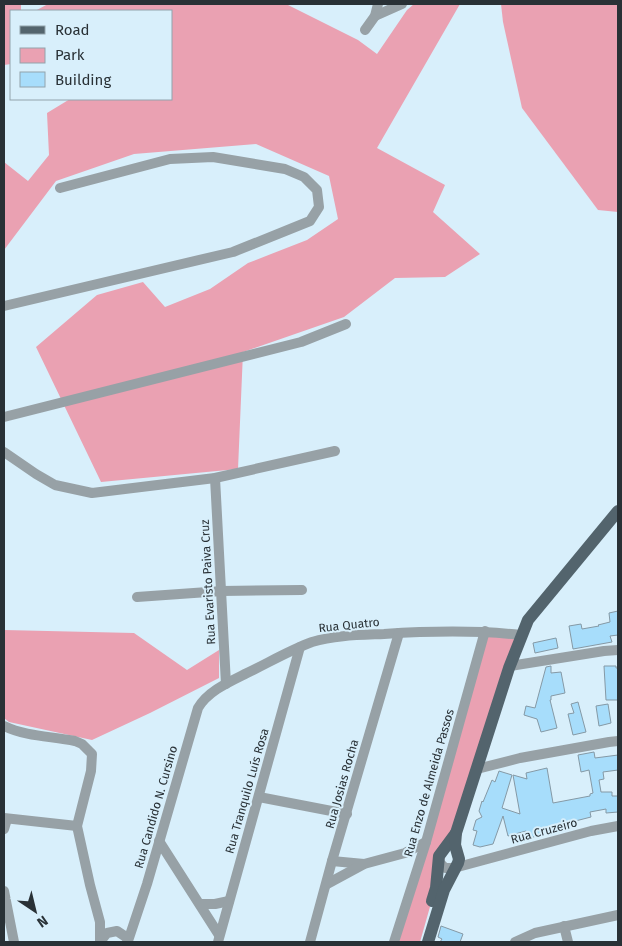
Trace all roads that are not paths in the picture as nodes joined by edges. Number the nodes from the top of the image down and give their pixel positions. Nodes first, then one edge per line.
1 (378, 4) edge
2 (402, 4) edge
3 (375, 16) junction
4 (365, 30) dead end
5 (60, 188) dead end
6 (4, 306) edge
7 (346, 324) dead end
8 (4, 417) edge
9 (335, 451) dead end
10 (4, 452) edge
11 (215, 478) junction
12 (618, 511) edge
13 (302, 590) dead end
14 (222, 591) junction
15 (137, 597) dead end
16 (485, 631) junction
17 (399, 633) junction
18 (521, 635) junction
19 (300, 647) junction
20 (618, 650) edge
21 (510, 666) junction
22 (226, 684) junction
23 (198, 708) joint
24 (4, 726) edge
25 (618, 742) edge
26 (477, 769) junction
27 (259, 797) junction
28 (347, 814) junction
29 (5, 822) edge
30 (77, 826) junction
31 (618, 826) edge
32 (456, 833) junction
33 (160, 841) junction
34 (426, 842) junction
35 (457, 851) junction
36 (405, 853) junction
37 (441, 856) junction
38 (332, 860) junction
39 (478, 862) junction
40 (364, 864) junction
41 (418, 866) junction
42 (454, 868) junction
43 (327, 884) junction
44 (4, 891) edge
45 (229, 901) junction
46 (200, 904) junction
47 (136, 912) junction
48 (618, 915) edge
49 (100, 922) junction
50 (564, 926) junction
51 (116, 932) junction
52 (218, 939) edge
53 (14, 942) edge
54 (100, 942) edge
55 (128, 942) edge
56 (310, 942) edge
57 (394, 942) edge
58 (420, 942) edge
59 (428, 942) edge
60 (515, 942) edge
61 (568, 942) edge

1 - 3 street
2 - 3 street
3 - 4 street
5 - 6 street
7 - 8 street
9 - 11 street
10 - 11 street
11 - 14 street, Rua Evaristo Paiva Cruz
12 - 18 main road
13 - 14 street
14 - 15 street
14 - 22 street, Rua Evaristo Paiva Cruz
16 - 17 street, Rua Quatro
16 - 18 street, Rua Quatro
16 - 34 street, Rua Enzo de Almeida Passos
17 - 19 street, Rua Quatro
17 - 28 street, Rua Josias Rocha
18 - 21 main road
19 - 22 street, Rua Quatro
19 - 27 street, Rua Tranquilo Luís Rosa
20 - 21 street
21 - 26 main road
22 - 23 street, Rua Quatro
23 - 33 street, Rua Candido N. Cursino
24 - 30 street
25 - 26 street
26 - 32 main road
27 - 28 street
27 - 45 street, Rua Tranquilo Luís Rosa
28 - 38 street, Rua Josias Rocha
29 - 30 street
30 - 49 street
31 - 39 street, Rua Cruzeiro
32 - 35 main road
32 - 37 main road
33 - 46 street
33 - 47 street, Rua Candido N. Cursino
34 - 36 street
34 - 41 street, Rua Enzo de Almeida Passos
35 - 37 street
35 - 39 street
35 - 42 main road
36 - 40 street
36 - 41 street
37 - 42 street
37 - 58 main road
38 - 40 street
38 - 43 street, Rua Josias Rocha
39 - 42 street, Rua Cruzeiro
40 - 43 street
41 - 57 street, Rua Enzo de Almeida Passos
42 - 59 main road
43 - 56 street, Rua Josias Rocha
44 - 53 street
45 - 46 street
45 - 52 street, Rua Tranquilo Luís Rosa
46 - 52 street
47 - 51 street, Rua Candido N. Cursino
47 - 55 street, Rua Candido N. Cursino
48 - 50 street
49 - 51 street
49 - 54 street
50 - 60 street
50 - 61 street
51 - 54 street, Rua Candido N. Cursino
51 - 55 street

